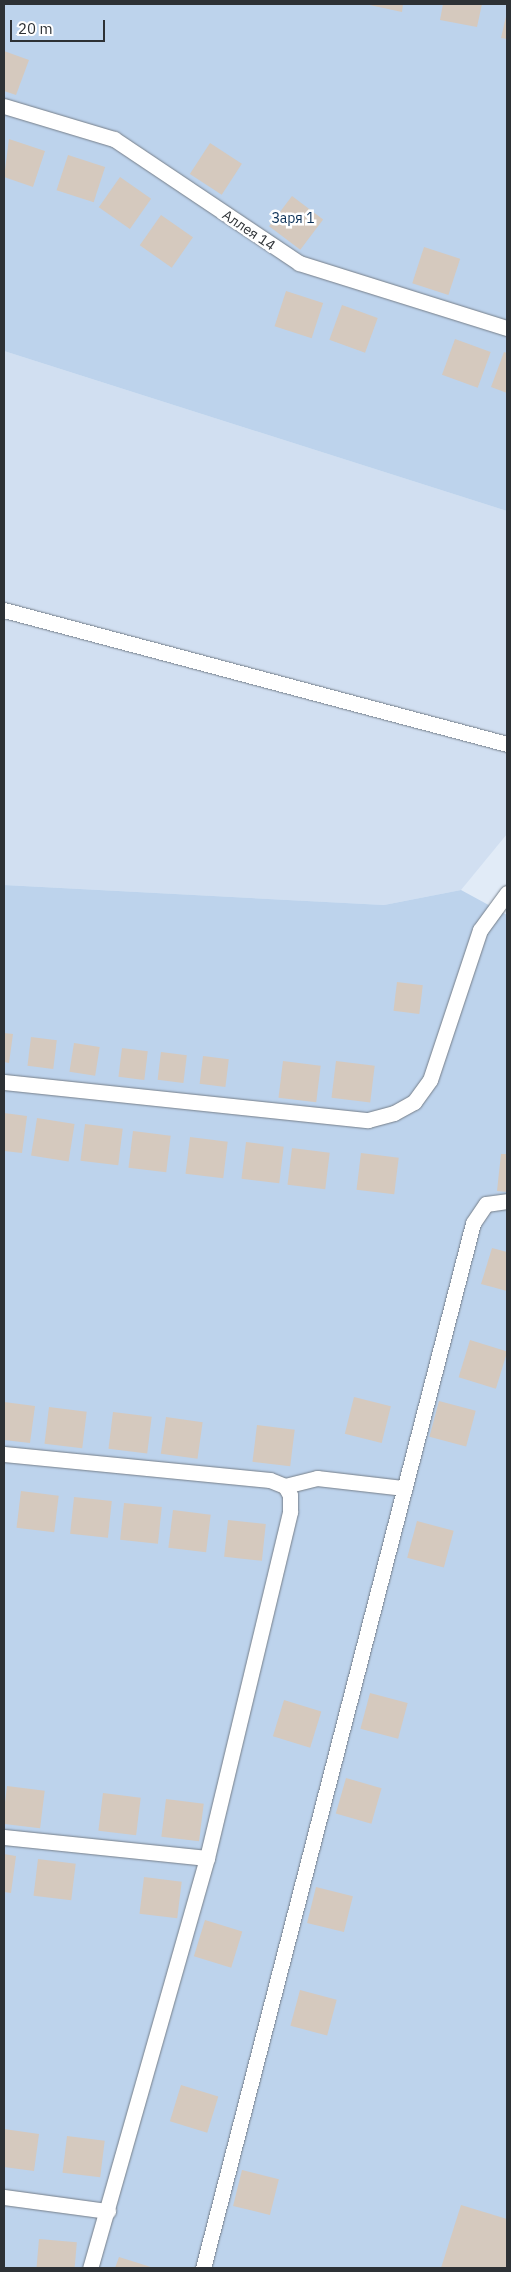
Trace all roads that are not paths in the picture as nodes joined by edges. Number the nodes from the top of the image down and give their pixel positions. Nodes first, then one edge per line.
1 (4, 106) edge
2 (507, 328) edge
3 (4, 610) edge
4 (507, 744) edge
5 (507, 892) edge
6 (4, 1082) edge
7 (507, 1201) edge
8 (4, 1454) edge
9 (285, 1486) junction
10 (404, 1488) junction
11 (4, 1837) edge
12 (207, 1858) junction
13 (4, 2196) edge
14 (108, 2211) junction
15 (90, 2268) edge
16 (202, 2268) edge

1 - 2 lane, Аллея 14
3 - 4 lane
5 - 6 lane
7 - 10 lane
8 - 9 lane
9 - 10 lane
9 - 12 lane
10 - 16 lane
11 - 12 lane
12 - 14 lane
13 - 14 lane
14 - 15 lane

